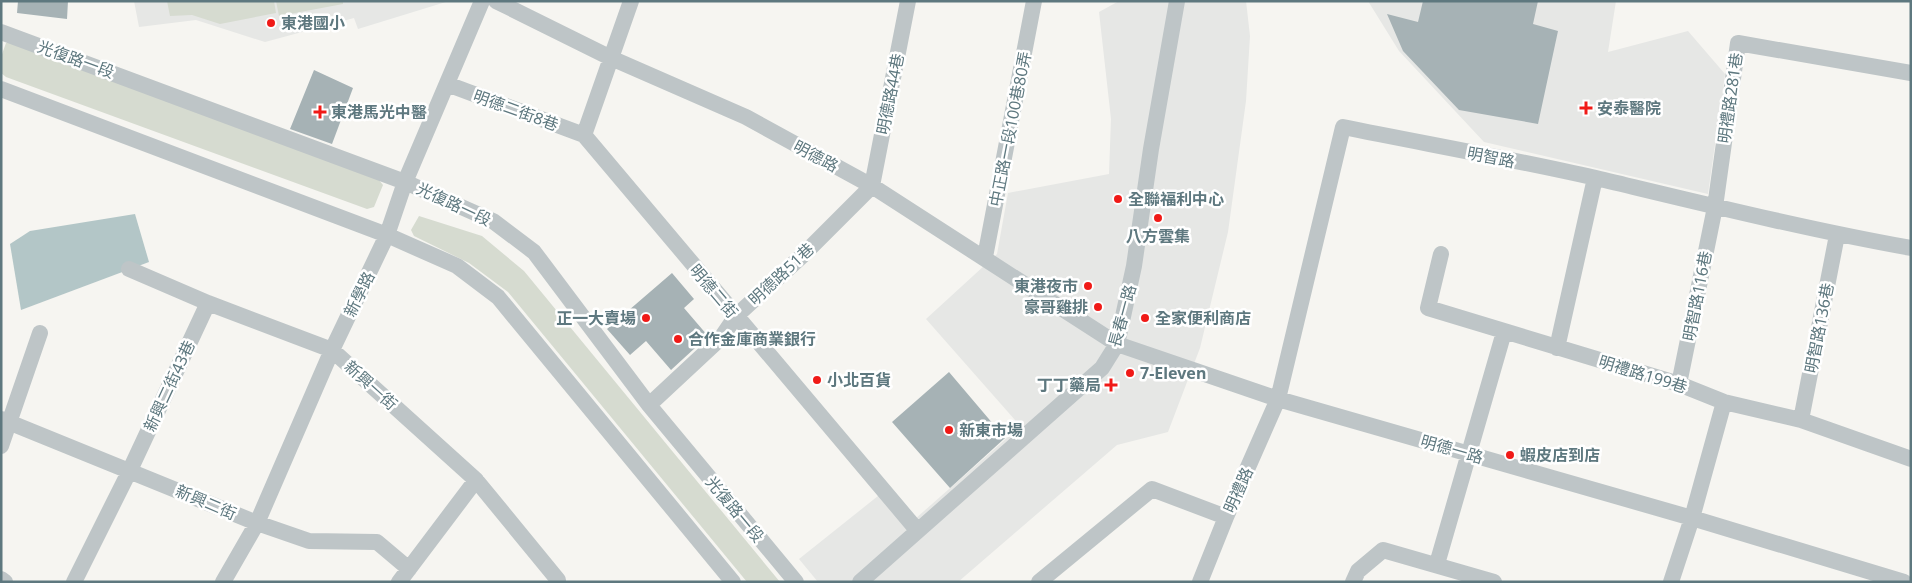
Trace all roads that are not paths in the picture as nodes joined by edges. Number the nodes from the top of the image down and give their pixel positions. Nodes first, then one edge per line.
1 (482, 1) edge
2 (496, 1) edge
3 (631, 1) edge
4 (908, 1) edge
5 (1034, 1) edge
6 (1177, 1) edge
7 (1, 32) edge
8 (611, 58) junction
9 (1911, 73) edge
10 (447, 84) junction
11 (1, 89) edge
12 (584, 135) junction
13 (1595, 178) junction
14 (405, 182) junction
15 (872, 186) junction
16 (1715, 207) junction
17 (387, 235) junction
18 (1837, 235) junction
19 (1911, 248) edge
20 (1441, 254) dead end
21 (985, 257) junction
22 (129, 269) dead end
23 (208, 303) junction
24 (736, 316) junction
25 (1504, 332) junction
26 (40, 333) dead end
27 (1117, 344) junction
28 (1557, 348) junction
29 (332, 350) junction
30 (1679, 384) junction
31 (1278, 399) junction
32 (1724, 402) junction
33 (649, 405) junction
34 (1801, 420) junction
35 (5, 421) edge
36 (1, 446) edge
37 (1468, 454) junction
38 (1911, 459) edge
39 (130, 470) junction
40 (476, 480) junction
41 (1226, 517) junction
42 (1692, 518) junction
43 (257, 523) junction
44 (917, 530) junction
45 (1437, 564) junction
46 (404, 575) edge
47 (1, 579) edge
48 (558, 580) dead end
49 (5, 582) edge
50 (74, 582) edge
51 (223, 582) edge
52 (733, 582) edge
53 (796, 582) edge
54 (860, 582) edge
55 (1039, 582) edge
56 (1200, 582) edge
57 (1353, 582) edge
58 (1494, 582) edge
59 (1671, 582) edge
60 (1904, 582) edge

1 - 10 street, 新學路
2 - 8 street, 明德路
3 - 8 street
4 - 15 street, 明德路44巷
5 - 21 street, 中正路一段100巷80弄
6 - 27 street, 長春一路
7 - 14 street, 光復路一段
8 - 12 street
8 - 15 street, 明德路
9 - 16 street, 明禮路281巷
10 - 12 street, 明德二街8巷
10 - 14 street, 新學路
11 - 17 street
12 - 24 street, 明德二街
13 - 16 street, 明智路
13 - 28 street
13 - 31 street, 明智路
14 - 17 street, 新學路
14 - 33 street, 光復路一段
15 - 21 street, 明德路
15 - 24 street, 明德路51巷
16 - 18 street, 明智路
16 - 30 street, 明智路116巷
17 - 29 street, 新學路
17 - 52 street
18 - 19 street, 明智路
18 - 34 street, 明智路136巷
20 - 25 street, 明禮路199巷
21 - 27 street, 明德路
22 - 23 street, 新興一街
23 - 29 street, 新興一街
23 - 39 street, 新興二街43巷
24 - 33 street, 明德路51巷
24 - 44 street, 明德二街
25 - 28 street, 明禮路199巷
25 - 37 street
26 - 35 street
27 - 31 street, 明德一路
27 - 44 street, 長春一路
28 - 30 street, 明禮路199巷
29 - 40 street, 新興一街
29 - 43 street, 新學路
30 - 32 street, 明禮路199巷
31 - 37 street, 明德一路
31 - 41 street, 明禮路
32 - 34 street, 明禮路199巷
32 - 42 street
33 - 53 street, 光復路一段
34 - 38 street, 明禮路199巷
35 - 36 street
35 - 39 street, 新興二街
37 - 42 street, 明德一路
37 - 45 street
39 - 43 street, 新興二街
39 - 50 street, 新興二街43巷
40 - 46 street
40 - 48 street, 新興一街
41 - 55 street
41 - 56 street, 明禮路
42 - 59 street
42 - 60 street, 明德一路
43 - 46 street, 新興二街
43 - 51 street, 新學路
44 - 54 street, 長春一路
45 - 57 street
45 - 58 street
47 - 49 street

